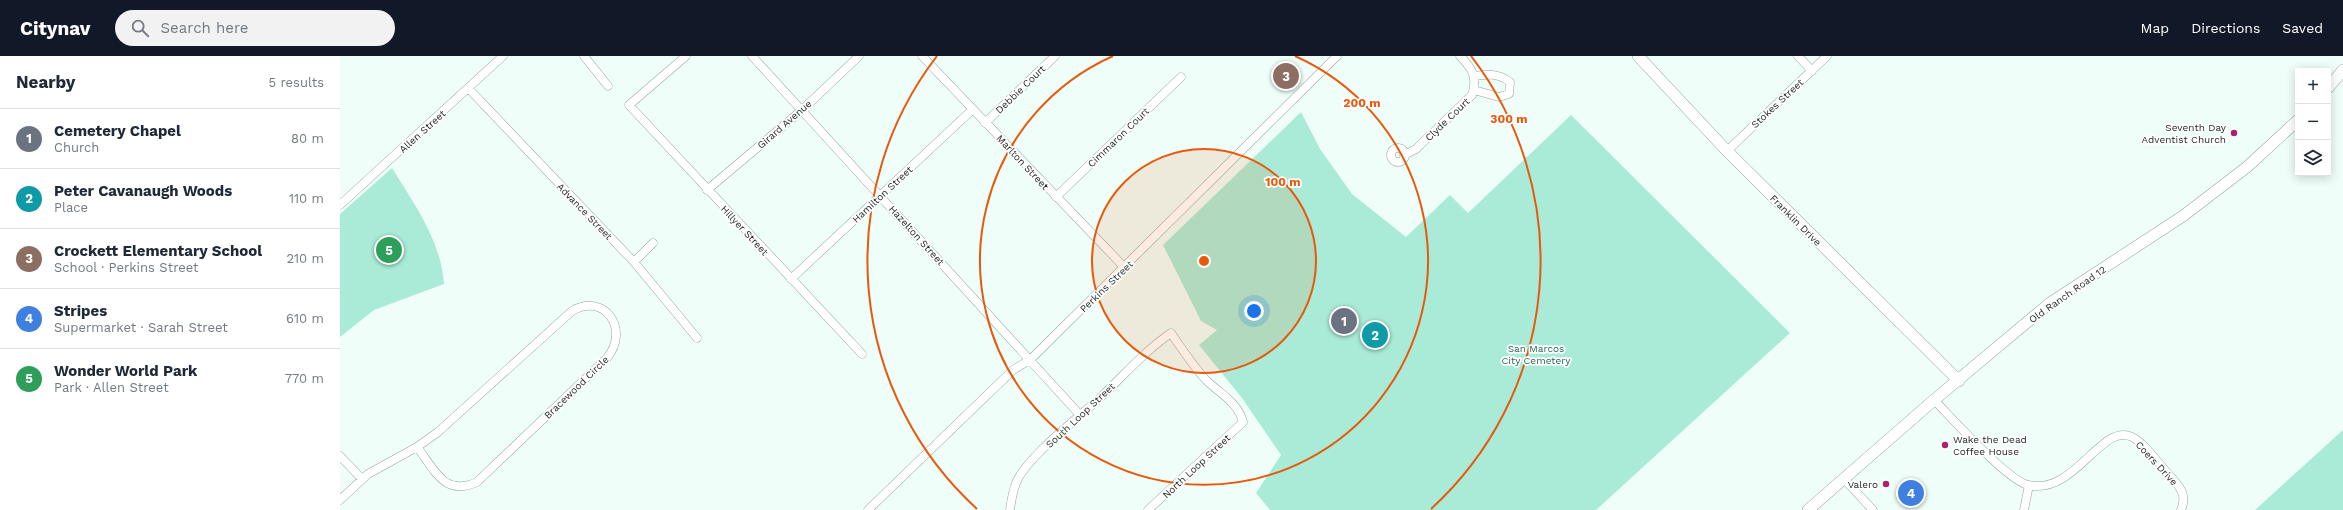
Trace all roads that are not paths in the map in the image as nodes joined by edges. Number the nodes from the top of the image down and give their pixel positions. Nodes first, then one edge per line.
1 (503, 56) edge
2 (584, 56) edge
3 (686, 56) edge
4 (752, 56) edge
5 (859, 56) edge
6 (922, 56) edge
7 (1055, 56) edge
8 (1337, 56) edge
9 (1460, 56) edge
10 (1638, 56) edge
11 (1798, 56) edge
12 (1827, 56) edge
13 (2343, 70) edge
14 (1812, 71) junction
15 (1474, 76) junction
16 (1181, 77) dead end
17 (2331, 84) edge
18 (608, 86) dead end
19 (468, 88) junction
20 (1474, 90) junction
21 (802, 110) junction
22 (972, 110) junction
23 (986, 122) junction
24 (2295, 123) edge
25 (1727, 151) junction
26 (1404, 155) dead end
27 (707, 190) junction
28 (881, 195) junction
29 (1056, 197) junction
30 (340, 205) edge
31 (653, 243) dead end
32 (634, 262) junction
33 (1125, 268) junction
34 (791, 279) junction
35 (697, 338) dead end
36 (862, 354) dead end
37 (1031, 359) junction
38 (1959, 381) junction
39 (1934, 400) junction
40 (1080, 416) junction
41 (1243, 422) joint
42 (417, 447) junction
43 (340, 456) edge
44 (362, 479) junction
45 (1844, 479) junction
46 (2030, 485) junction
47 (340, 500) edge
48 (868, 510) edge
49 (1010, 510) edge
50 (1148, 510) edge
51 (1808, 510) edge
52 (1873, 510) edge
53 (2024, 510) edge
54 (2181, 510) edge

1 - 19 street, Allen Street
2 - 18 street
3 - 27 street, Hillyer Street
4 - 21 street, Hazelton Street
5 - 21 street, Girard Avenue
6 - 22 street, Marlton Street
7 - 23 street, Debbie Court
8 - 33 street, Perkins Street
9 - 15 street
10 - 25 main road, Franklin Drive
11 - 14 street
12 - 14 street, Stokes Street
13 - 17 main road
14 - 25 street, Stokes Street
15 - 20 street, Clyde Court
15 - 20 street
16 - 29 street, Cimmaron Court
19 - 30 street, Allen Street
19 - 32 street, Advance Street
20 - 26 street, Clyde Court
21 - 27 street, Girard Avenue
21 - 28 street, Hazelton Street
22 - 23 street, Marlton Street
22 - 28 street, Hamilton Street
23 - 29 street, Marlton Street
24 - 38 main road, Old Ranch Road 12
25 - 38 main road, Franklin Drive
27 - 34 street, Hillyer Street
28 - 34 street, Hamilton Street
28 - 37 street, Hazelton Street
29 - 33 street, Marlton Street
31 - 32 street
32 - 35 street, Advance Street
33 - 37 street, Perkins Street
34 - 36 street, Hillyer Street
37 - 40 street, Hazelton Street
37 - 48 street, Perkins Street
38 - 39 main road, Old Ranch Road 12
39 - 45 main road, Old Ranch Road 12
39 - 46 street
40 - 41 street, South Loop Street
40 - 49 street, South Loop Street
41 - 50 street, North Loop Street
42 - 42 street, Bracewood Circle
42 - 44 street, Bracewood Circle
43 - 44 street
44 - 47 street, Bracewood Circle
45 - 51 main road, Old Ranch Road 12
45 - 52 street
46 - 53 street
46 - 54 street, Coers Drive

